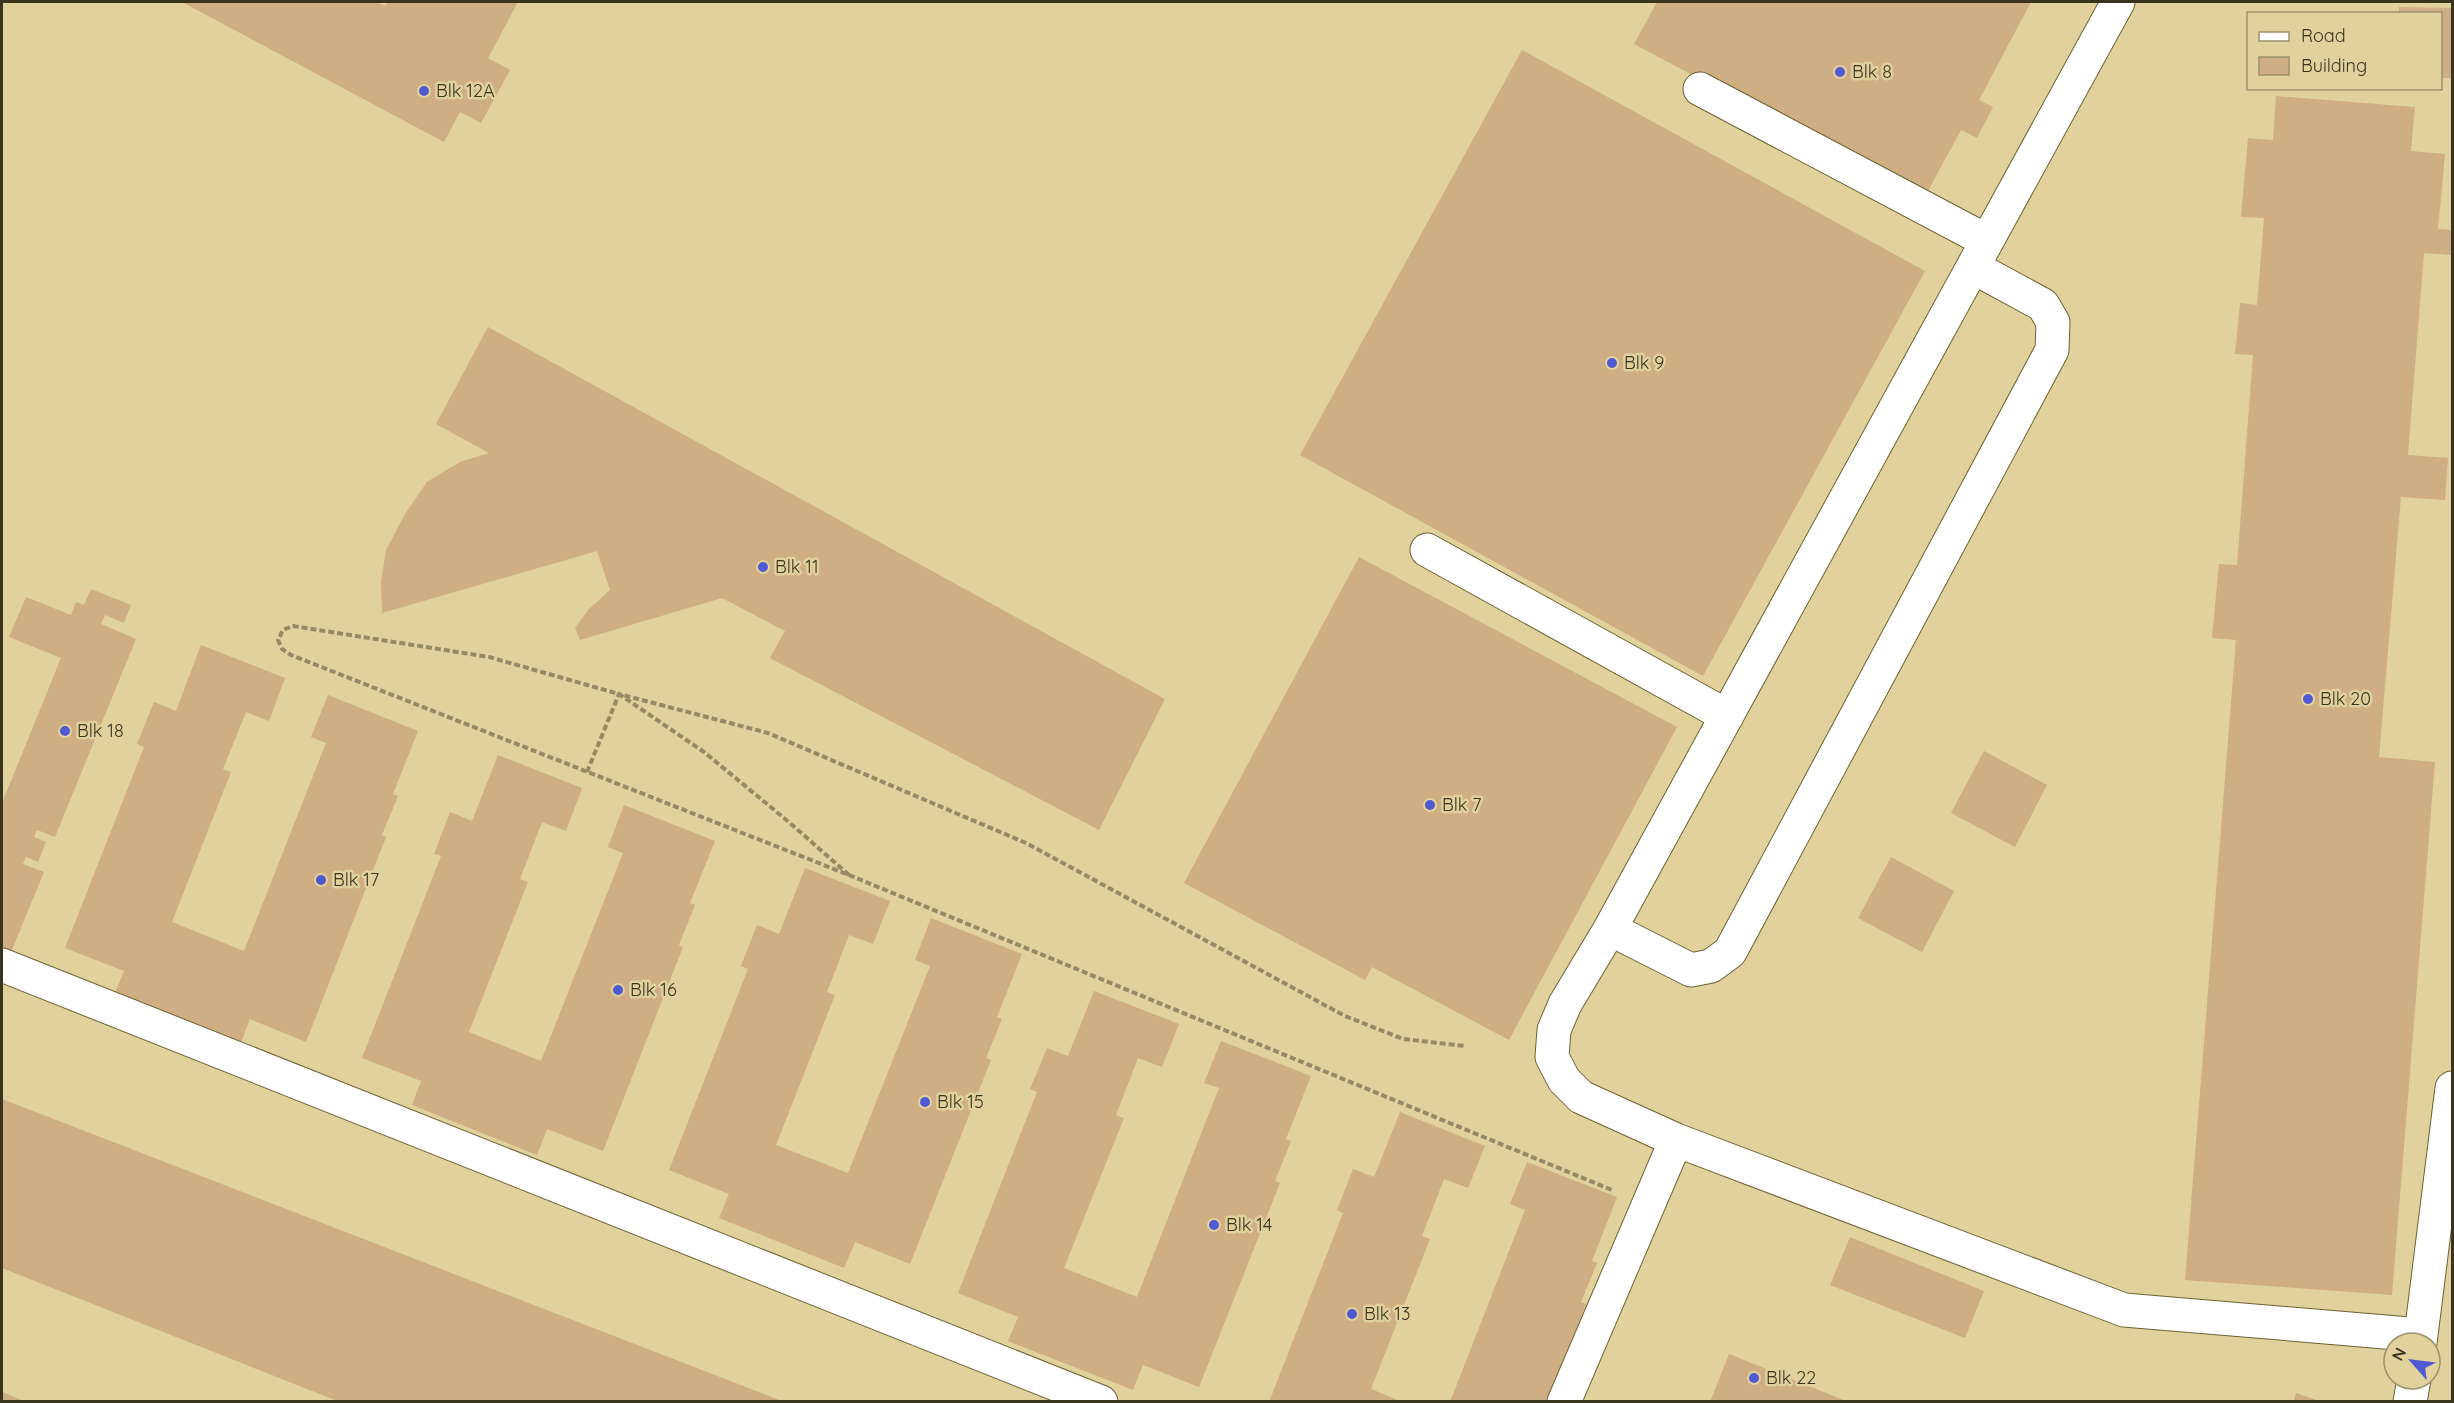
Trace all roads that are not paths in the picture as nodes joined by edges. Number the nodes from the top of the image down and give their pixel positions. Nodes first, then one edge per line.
1 (2118, 2) edge
2 (1700, 89) dead end
3 (1980, 254) junction
4 (1427, 550) dead end
5 (1726, 716) junction
6 (1610, 929) junction
7 (2, 965) edge
8 (2452, 1088) edge
9 (1676, 1140) junction
10 (2421, 1331) edge
11 (2382, 1335) edge
12 (1101, 1401) edge
13 (1564, 1401) edge

1 - 3 lane
2 - 3 lane
3 - 5 lane
3 - 6 lane
4 - 5 lane
5 - 6 lane
6 - 9 lane
7 - 12 lane
8 - 10 lane
9 - 11 lane
9 - 13 lane

